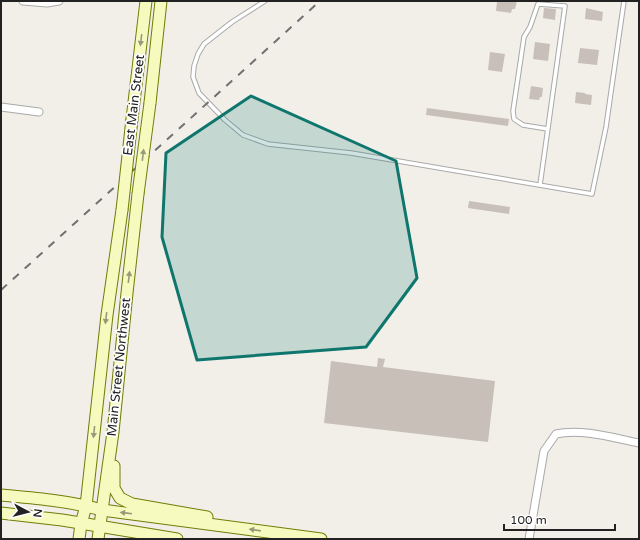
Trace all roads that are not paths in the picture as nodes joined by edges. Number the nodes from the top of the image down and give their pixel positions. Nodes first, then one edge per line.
1 (23, 1) edge
2 (59, 1) edge
3 (146, 1) edge
4 (162, 1) edge
5 (265, 1) edge
6 (624, 1) edge
7 (1, 107) edge
8 (39, 112) dead end
9 (548, 129) junction
10 (540, 186) junction
11 (138, 194) joint
12 (122, 210) joint
13 (639, 443) edge
14 (110, 452) junction
15 (1, 495) edge
16 (86, 506) junction
17 (102, 510) junction
18 (1, 513) edge
19 (81, 524) junction
20 (99, 526) junction
21 (233, 527) junction
22 (79, 539) edge
23 (98, 539) edge
24 (117, 539) edge
25 (144, 539) edge
26 (172, 539) edge
27 (321, 539) edge
28 (529, 539) edge

1 - 2 street
3 -> 12 main road, East Main Street, bridge
11 -> 4 main road, East Main Street, bridge
5 - 10 lane
6 - 10 lane
7 - 8 street
9 - 9 lane
9 - 10 lane
14 -> 11 main road, Main Street Northwest
12 -> 16 main road, Main Street Northwest
13 - 28 street
14 - 17 main road, Main Street Northwest
14 - 21 main road
15 - 16 main road
16 - 17 main road
16 - 19 main road, Main Street Northwest
17 - 20 main road, Main Street Northwest
21 -> 17 main road
18 - 19 main road
19 - 20 main road
19 - 22 main road, Main Street Northwest
20 - 23 main road, Main Street Northwest
20 - 26 main road
27 -> 21 main road
24 - 25 main road

